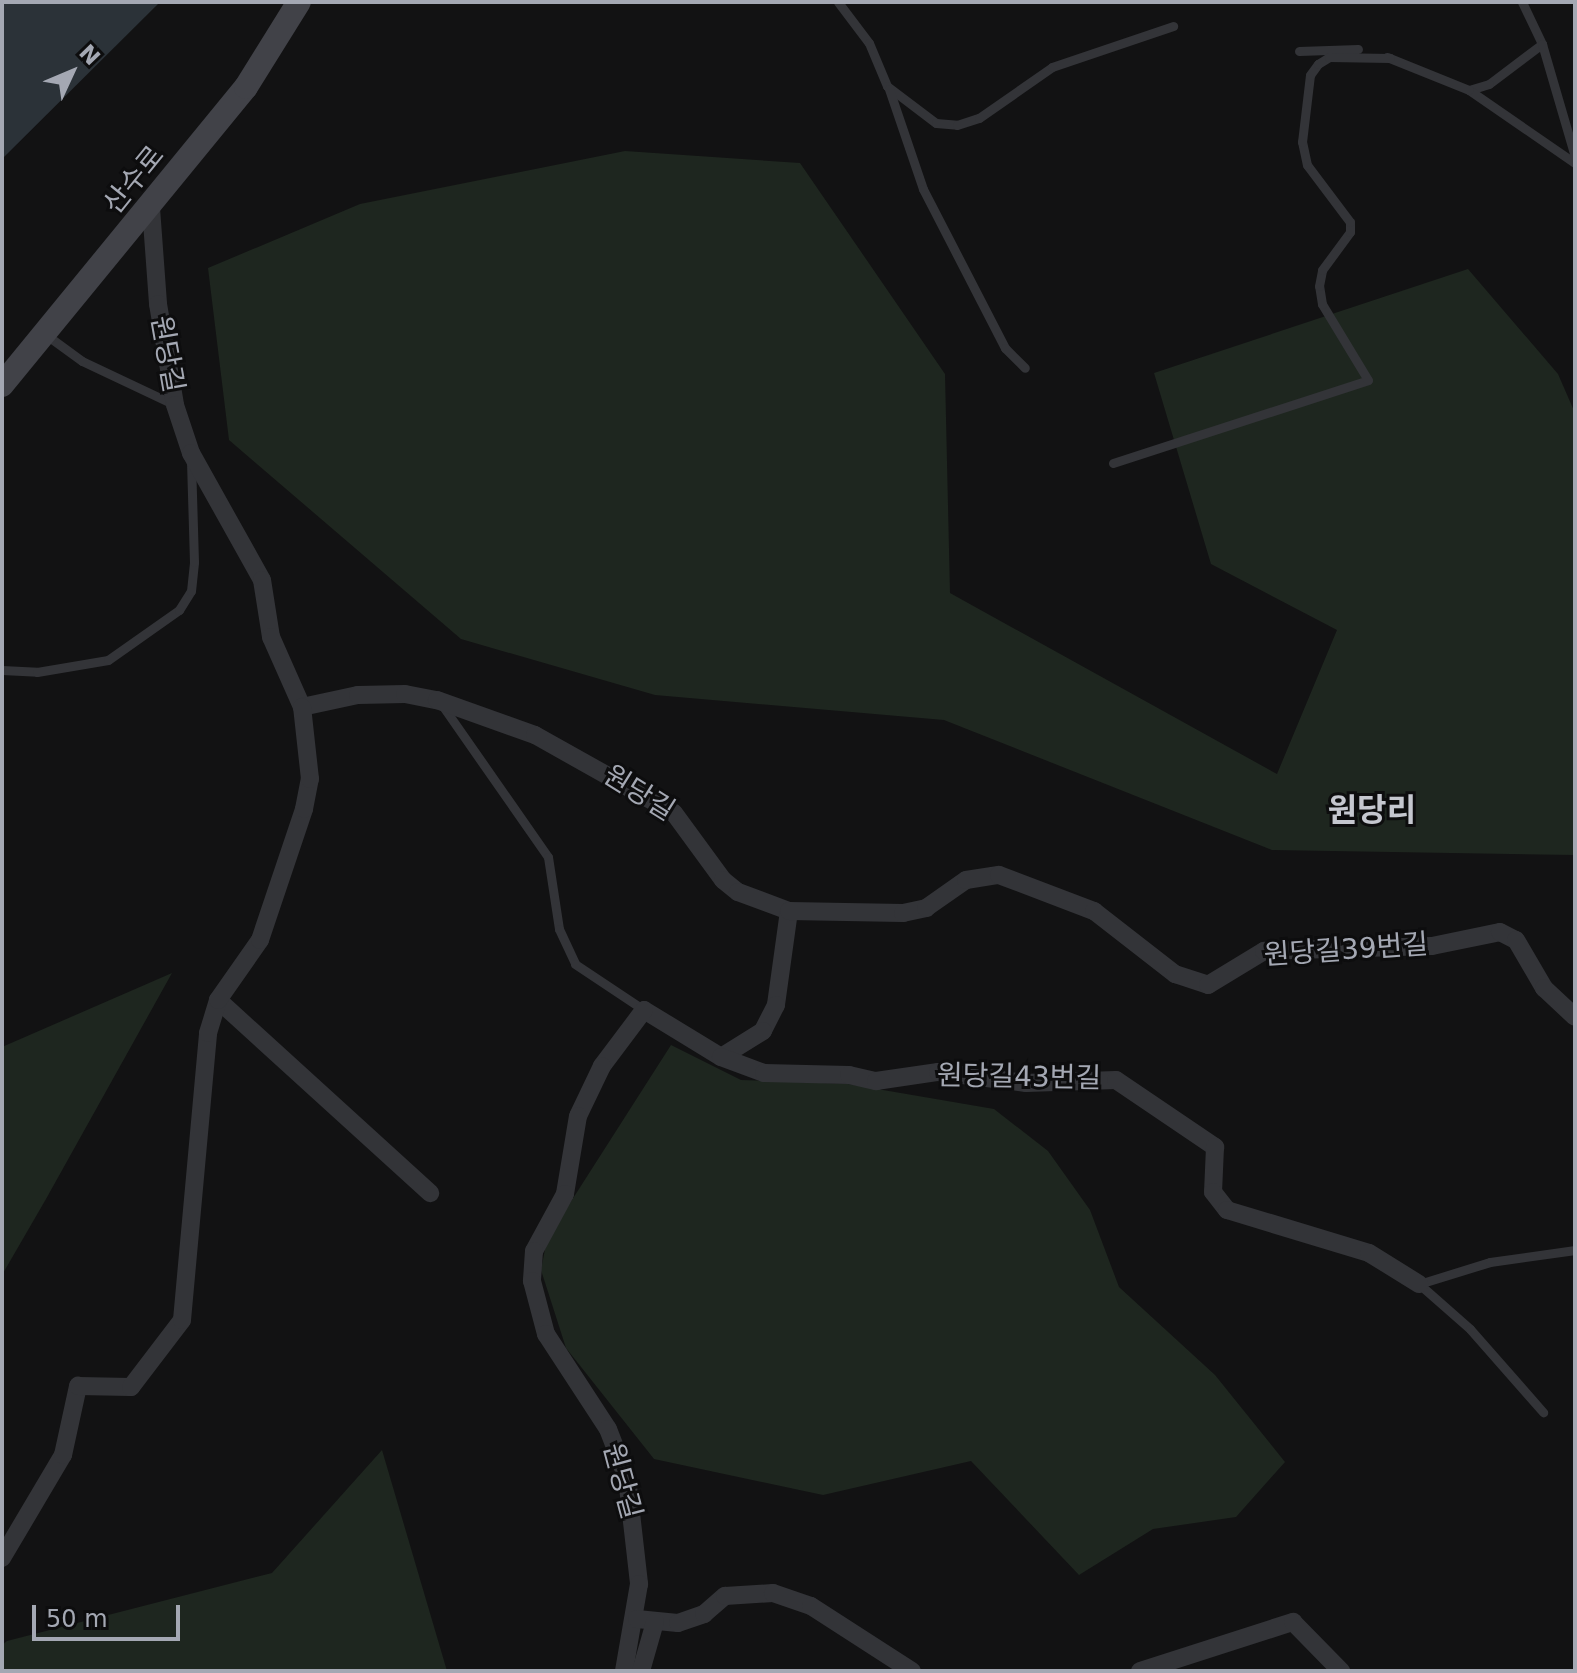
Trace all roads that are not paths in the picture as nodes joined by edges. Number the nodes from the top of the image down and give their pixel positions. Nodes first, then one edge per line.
1 (299, 2) edge
2 (838, 2) edge
3 (1522, 2) edge
4 (1173, 26) dead end
5 (1542, 44) junction
6 (1299, 51) dead end
7 (1390, 58) junction
8 (887, 86) junction
9 (1469, 90) junction
10 (1575, 157) edge
11 (1575, 163) edge
12 (151, 208) junction
13 (45, 334) junction
14 (1025, 368) dead end
15 (2, 385) edge
16 (175, 405) junction
17 (191, 453) junction
18 (1113, 463) dead end
19 (2, 670) edge
20 (437, 700) junction
21 (302, 707) junction
22 (789, 911) junction
23 (218, 1000) junction
24 (644, 1010) junction
25 (1575, 1017) edge
26 (721, 1057) junction
27 (430, 1193) dead end
28 (1575, 1250) edge
29 (1419, 1284) junction
30 (1543, 1412) dead end
31 (2, 1558) edge
32 (646, 1621) junction
33 (624, 1671) edge
34 (641, 1671) edge
35 (912, 1671) edge
36 (1140, 1671) edge
37 (1341, 1671) edge

1 - 12 main road, 산수로
2 - 8 lane
3 - 5 lane
4 - 8 lane
5 - 9 lane
5 - 10 lane
6 - 7 lane
7 - 9 lane
7 - 18 lane
8 - 14 lane
9 - 11 lane
12 - 13 main road, 산수로
12 - 16 street, 원당길
13 - 15 main road, 산수로
13 - 16 lane
16 - 17 street, 원당길
17 - 19 lane
17 - 21 street, 원당길
20 - 21 street, 원당길
20 - 22 street, 원당길
20 - 24 lane
21 - 23 street
22 - 25 street, 원당길39번길
22 - 26 street
23 - 27 street
23 - 31 street
24 - 26 street
24 - 32 street, 원당길
26 - 29 street, 원당길43번길
28 - 29 lane
29 - 30 lane
32 - 33 street, 원당길
32 - 34 street
32 - 35 street
36 - 37 street

